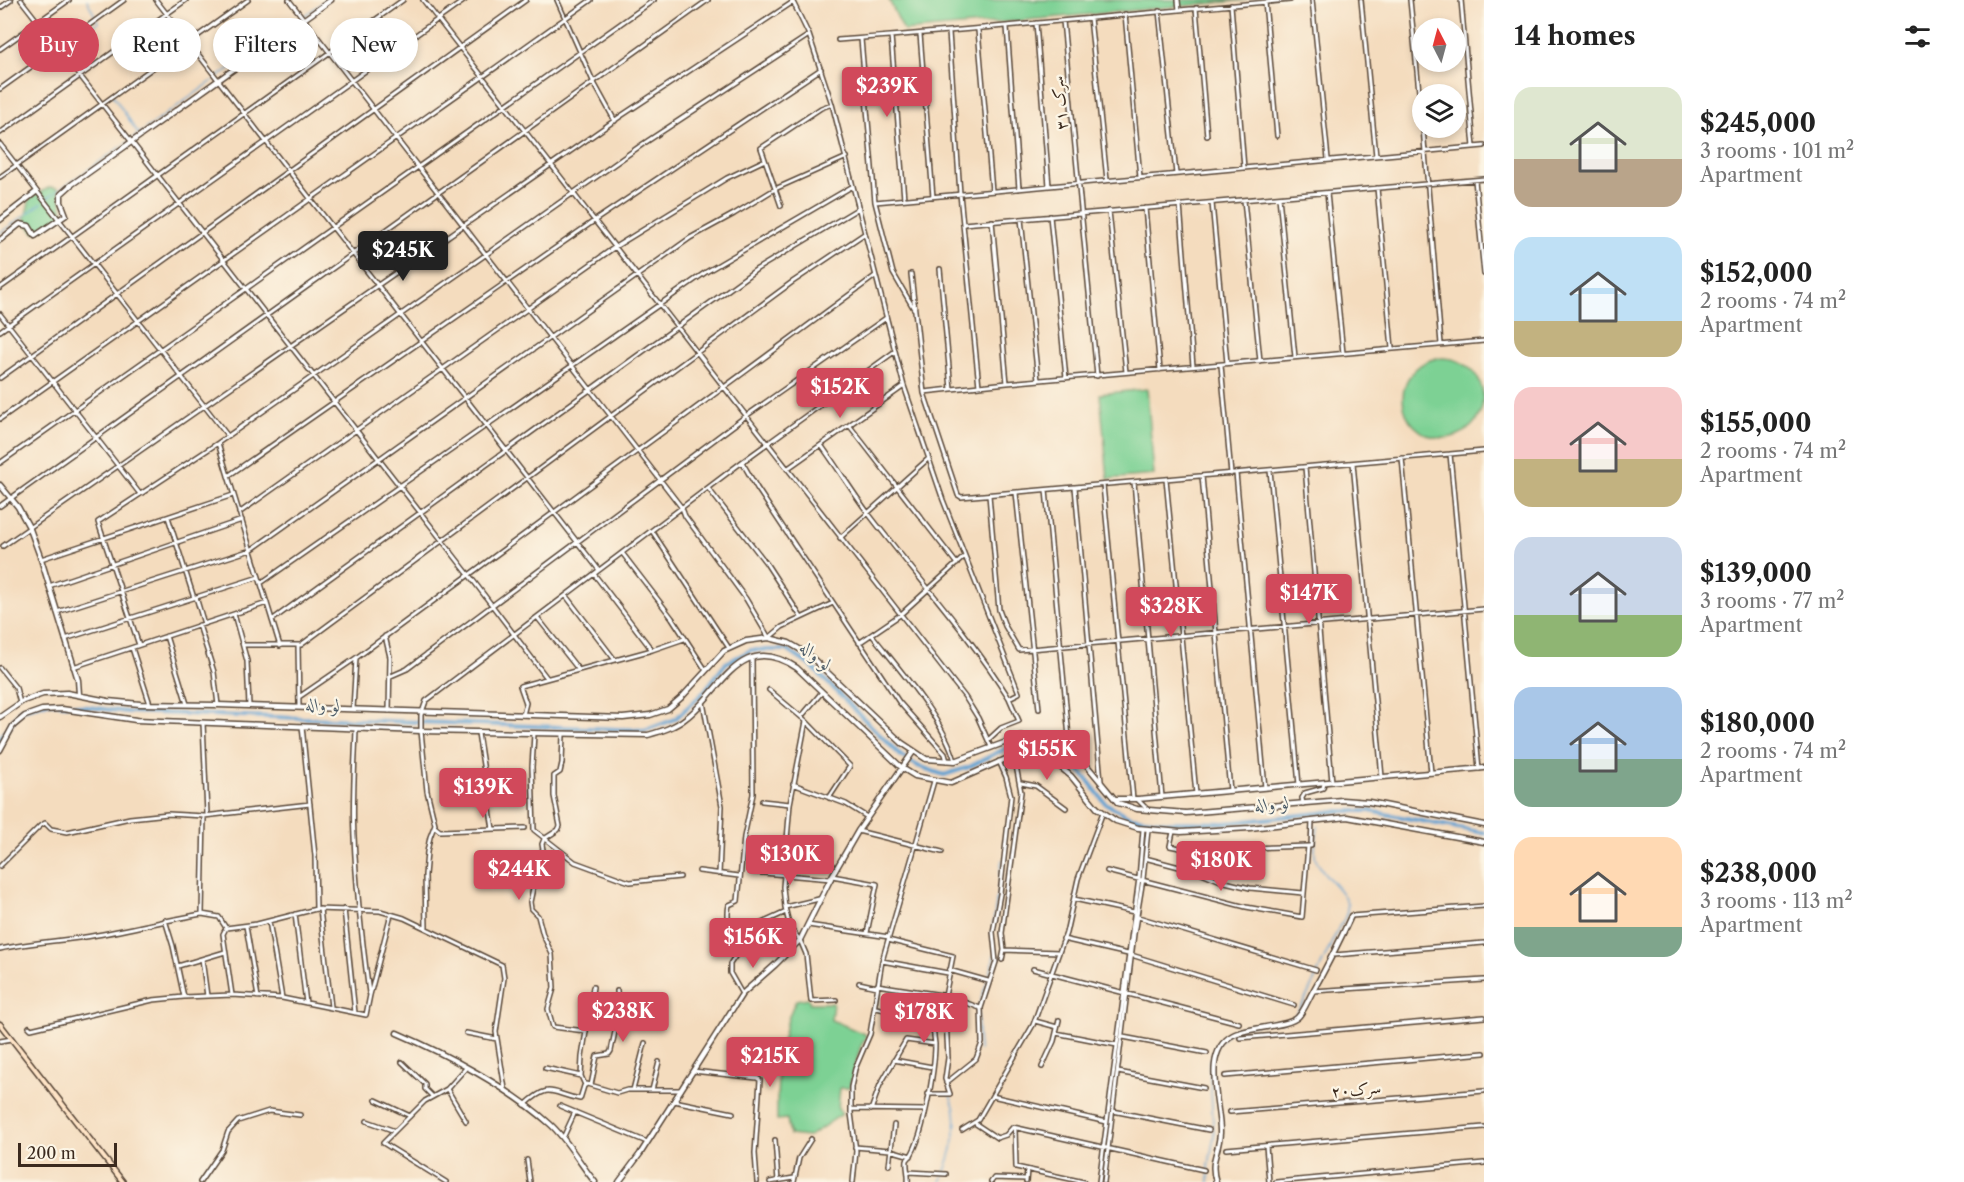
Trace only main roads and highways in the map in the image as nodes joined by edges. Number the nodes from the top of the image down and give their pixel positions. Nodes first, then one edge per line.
1 (0, 1024) edge
2 (123, 1182) edge

1 - 2 main road

